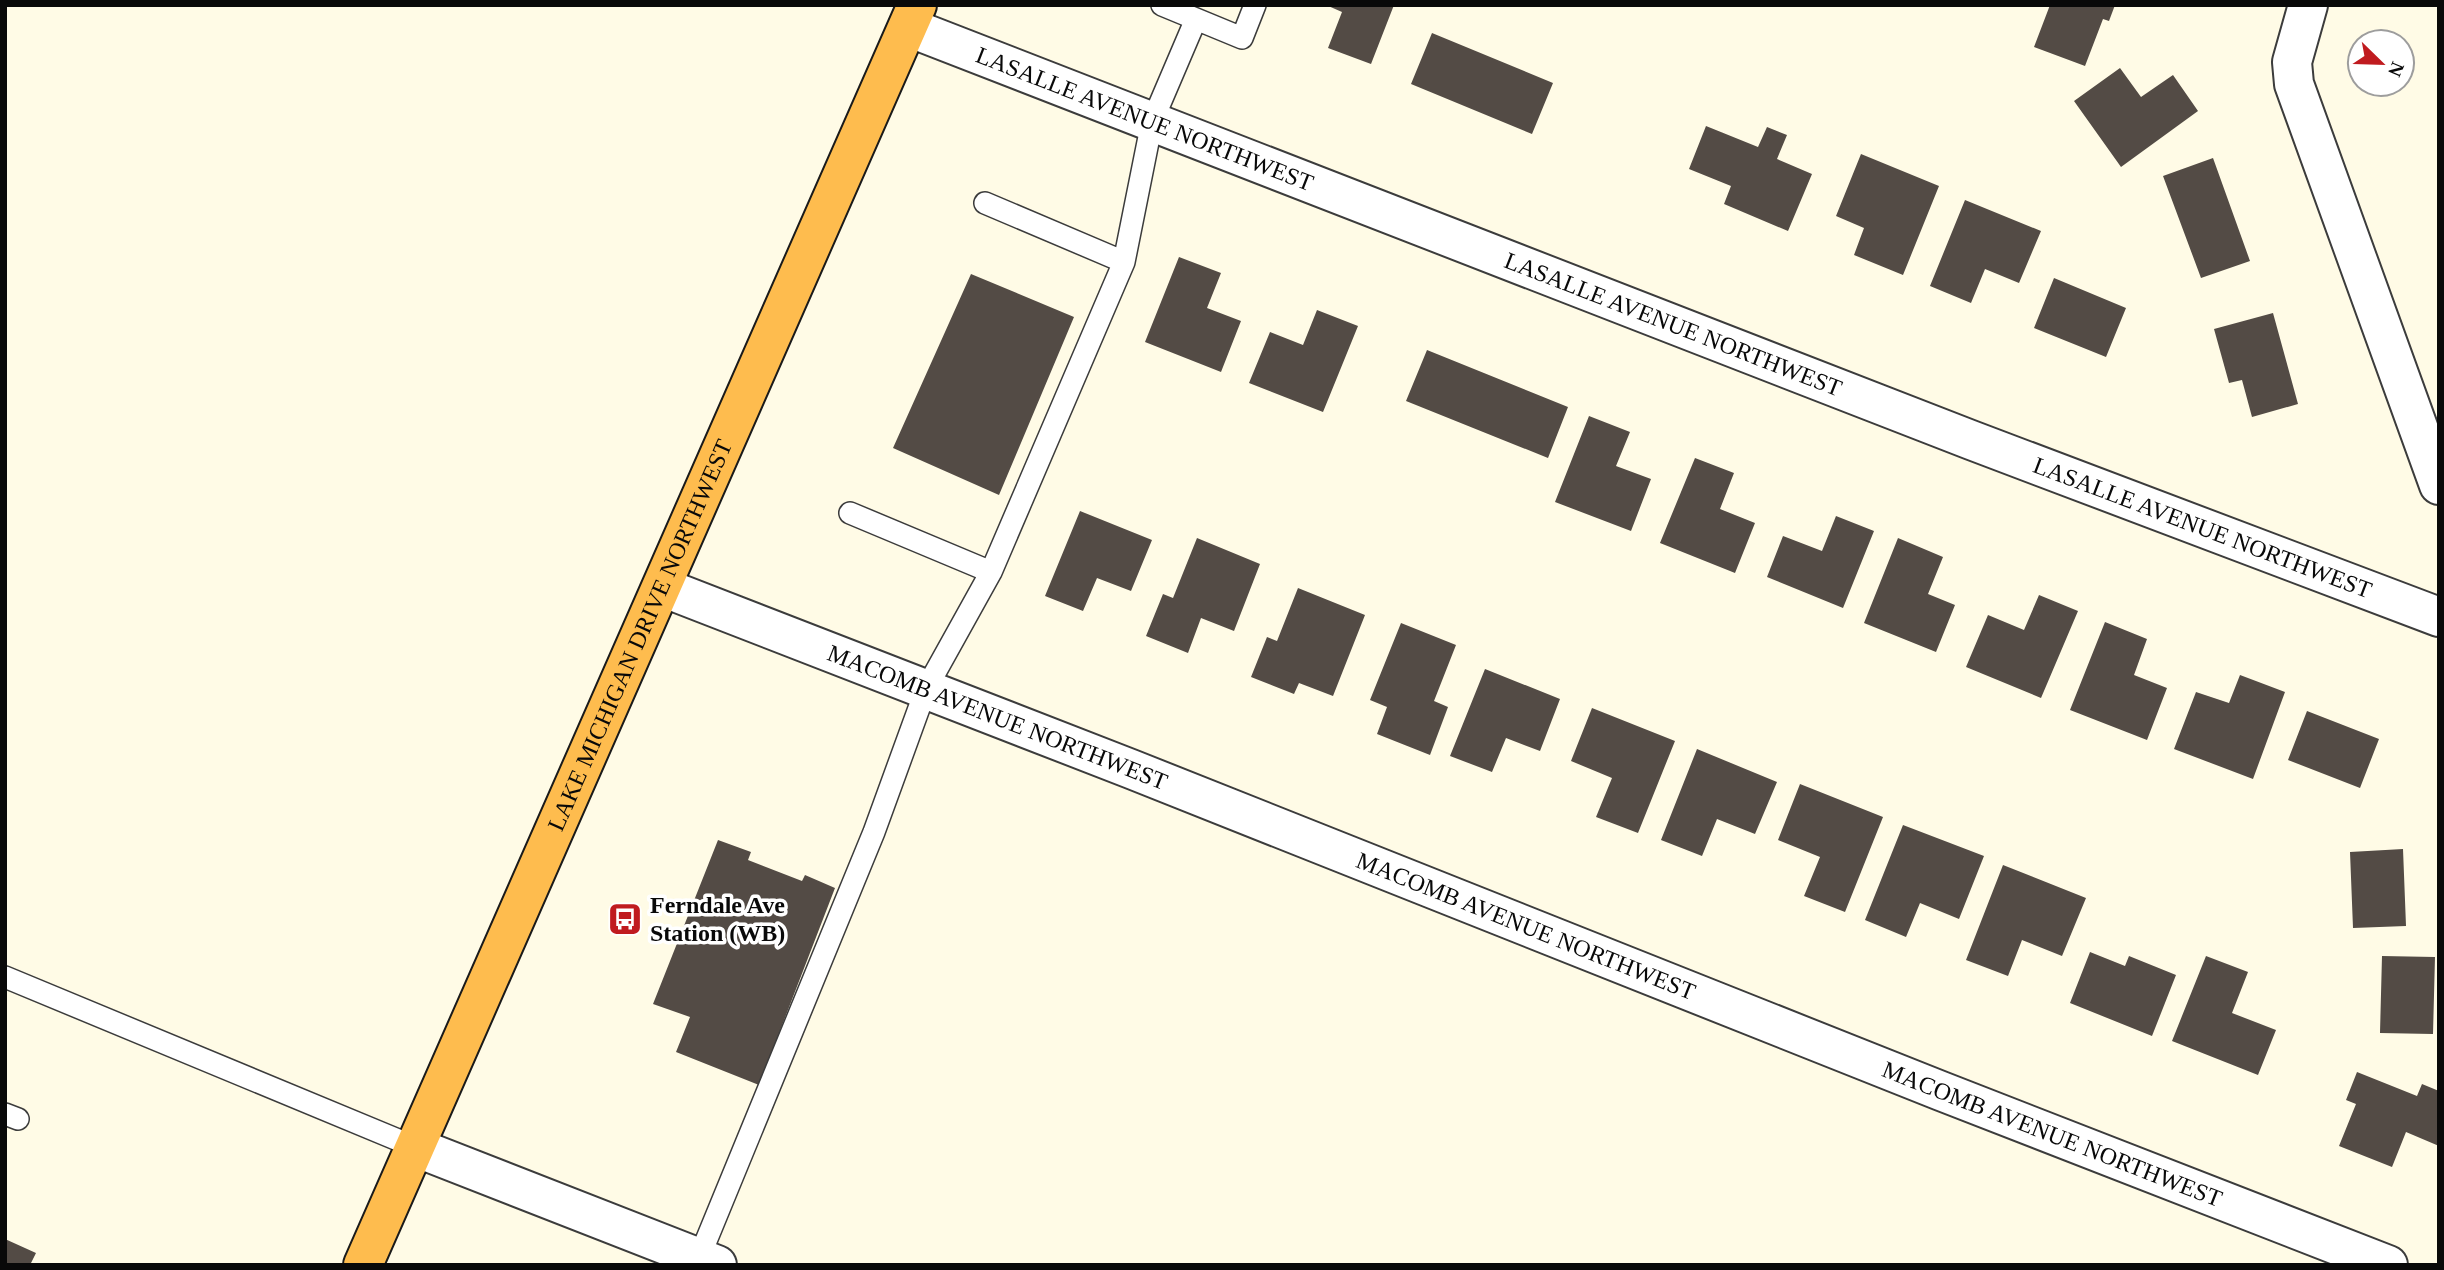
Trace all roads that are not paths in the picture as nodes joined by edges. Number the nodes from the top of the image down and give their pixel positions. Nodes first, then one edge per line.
1 (1162, 5) edge
2 (1255, 5) edge
3 (2308, 5) edge
4 (912, 16) edge
5 (1196, 19) junction
6 (1152, 122) junction
7 (985, 203) dead end
8 (1124, 262) junction
9 (2439, 485) edge
10 (850, 513) dead end
11 (991, 572) junction
12 (662, 587) junction
13 (2439, 617) edge
14 (926, 690) junction
15 (5, 977) edge
16 (415, 1147) junction
17 (708, 1261) edge
18 (363, 1265) edge
19 (2388, 1265) edge

1 - 5 lane
2 - 5 lane
3 - 9 street
4 - 6 street, LASALLE AVENUE NORTHWEST
4 - 12 highway, LAKE MICHIGAN DRIVE NORTHWEST
5 - 6 lane
6 - 8 lane
6 - 13 street, LASALLE AVENUE NORTHWEST
7 - 8 lane
8 - 11 lane
10 - 11 lane
11 - 14 lane
12 - 14 street, MACOMB AVENUE NORTHWEST
12 - 16 highway, LAKE MICHIGAN DRIVE NORTHWEST
14 - 17 lane
14 - 19 street, MACOMB AVENUE NORTHWEST
15 - 16 lane
16 - 17 street
16 - 18 highway, LAKE MICHIGAN DRIVE NORTHWEST

